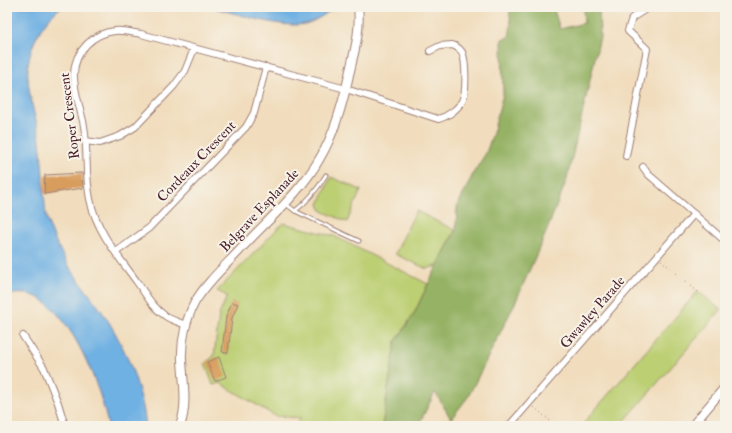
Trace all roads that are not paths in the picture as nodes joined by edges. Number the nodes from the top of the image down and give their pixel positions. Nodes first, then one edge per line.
1 (358, 7) edge
2 (649, 7) edge
3 (722, 7) edge
4 (725, 12) edge
5 (194, 49) junction
6 (430, 51) dead end
7 (266, 67) junction
8 (346, 89) junction
9 (85, 141) junction
10 (626, 156) dead end
11 (643, 167) dead end
12 (326, 175) dead end
13 (285, 203) junction
14 (295, 212) junction
15 (694, 214) junction
16 (359, 241) dead end
17 (725, 241) edge
18 (116, 252) junction
19 (186, 325) junction
20 (23, 336) dead end
21 (725, 387) edge
22 (65, 426) edge
23 (180, 426) edge
24 (509, 426) edge
25 (692, 426) edge

1 - 8 street, Belgrave Esplanade
2 - 10 street
3 - 4 lane
5 - 7 street, Roper Crescent
5 - 9 street
5 - 9 street, Roper Crescent
6 - 8 street, Roper Crescent
7 - 8 street, Roper Crescent
7 - 18 street, Cordeaux Crescent
8 - 13 street, Belgrave Esplanade
9 - 18 street, Roper Crescent
11 - 15 street
12 - 14 lane
13 - 14 lane
13 - 19 street, Belgrave Esplanade
14 - 16 lane
15 - 17 street
15 - 24 street, Gwawley Parade
18 - 19 street, Roper Crescent
19 - 23 street, Belgrave Esplanade
20 - 22 street
21 - 25 street

